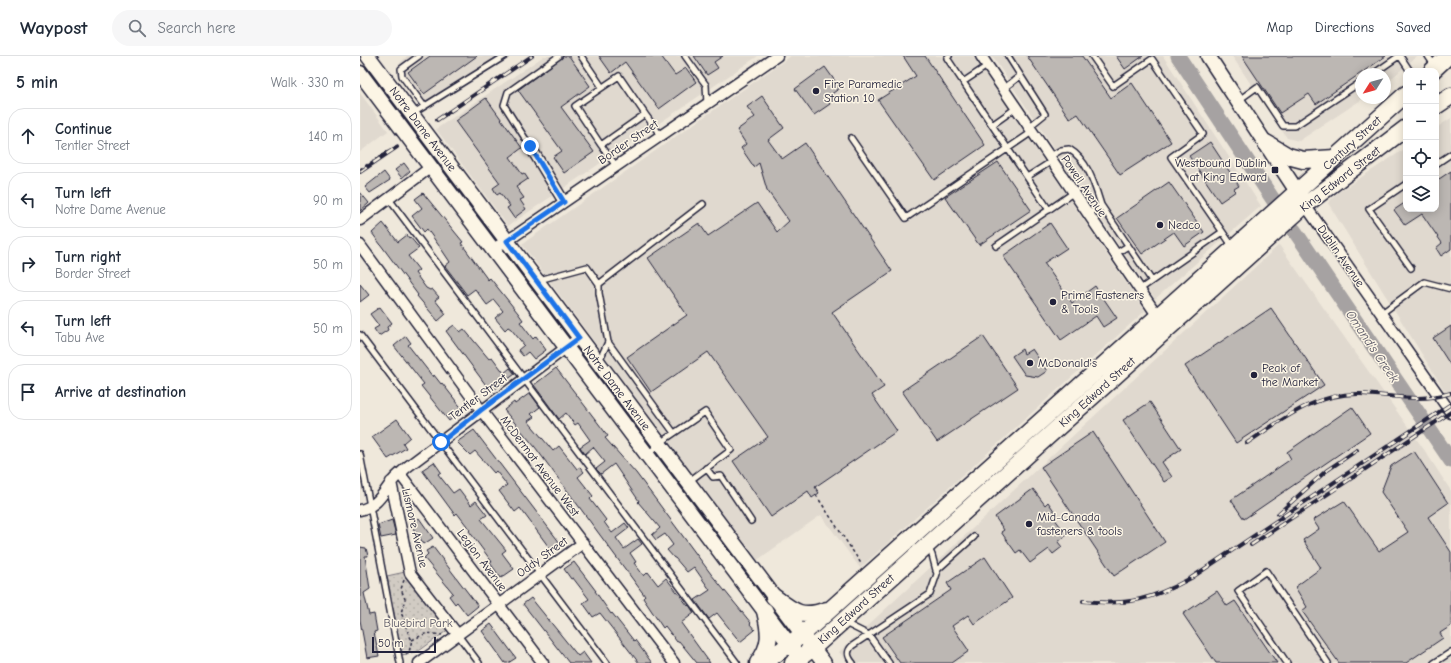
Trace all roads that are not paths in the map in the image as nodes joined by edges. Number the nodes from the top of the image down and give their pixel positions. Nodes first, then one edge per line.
1 (419, 56) edge
2 (505, 56) edge
3 (559, 56) edge
4 (581, 56) edge
5 (685, 56) edge
6 (777, 56) edge
7 (949, 56) edge
8 (981, 56) edge
9 (1008, 56) edge
10 (1092, 56) edge
11 (1208, 56) edge
12 (1399, 56) edge
13 (1448, 56) edge
14 (1151, 57) edge
15 (373, 58) edge
16 (1432, 65) edge
17 (987, 66) junction
18 (1382, 68) edge
19 (1408, 68) edge
20 (360, 70) edge
21 (360, 73) edge
22 (1020, 76) junction
23 (963, 82) junction
24 (1355, 86) edge
25 (602, 87) junction
26 (1003, 89) junction
27 (1451, 96) edge
28 (1403, 97) edge
29 (1238, 100) junction
30 (707, 104) junction
31 (1439, 104) edge
32 (424, 106) junction
33 (1016, 108) junction
34 (411, 114) junction
35 (645, 114) junction
36 (992, 124) junction
37 (1030, 129) junction
38 (1403, 130) edge
39 (661, 136) junction
40 (851, 138) dead end
41 (1266, 143) junction
42 (601, 144) junction
43 (530, 146) joint
44 (1008, 148) junction
45 (1451, 154) edge
46 (1335, 158) junction
47 (1050, 159) junction
48 (1439, 162) edge
49 (616, 166) junction
50 (431, 167) junction
51 (1028, 178) junction
52 (1403, 186) edge
53 (1073, 193) junction
54 (389, 199) junction
55 (1302, 199) junction
56 (564, 202) junction
57 (703, 204) dead end
58 (1101, 206) junction
59 (1049, 210) junction
60 (1088, 215) junction
61 (360, 220) edge
62 (1222, 232) junction
63 (507, 241) junction
64 (360, 245) edge
65 (996, 246) dead end
66 (1128, 246) junction
67 (493, 249) junction
68 (1115, 254) junction
69 (1231, 258) junction
70 (1411, 268) dead end
71 (536, 280) junction
72 (1152, 281) junction
73 (600, 284) junction
74 (1451, 289) edge
75 (1139, 290) junction
76 (1382, 313) junction
77 (1162, 322) junction
78 (360, 335) edge
79 (579, 338) junction
80 (608, 342) junction
81 (566, 348) junction
82 (598, 363) junction
83 (524, 379) junction
84 (1077, 388) junction
85 (1088, 400) junction
86 (481, 410) junction
87 (1451, 413) edge
88 (674, 434) junction
89 (441, 442) junction
90 (660, 445) junction
91 (360, 454) edge
92 (647, 455) junction
93 (706, 468) junction
94 (400, 474) junction
95 (391, 482) junction
96 (688, 482) junction
97 (365, 509) edge
98 (751, 521) dead end
99 (974, 537) dead end
100 (583, 543) junction
101 (928, 546) junction
102 (936, 571) junction
103 (540, 574) junction
104 (774, 597) junction
105 (499, 604) junction
106 (829, 610) junction
107 (765, 611) junction
108 (843, 621) junction
109 (803, 634) junction
110 (458, 635) junction
111 (869, 635) junction
112 (790, 644) junction
113 (813, 648) junction
114 (1451, 652) edge
115 (799, 661) edge
116 (400, 663) edge
117 (419, 663) edge
118 (479, 663) edge
119 (543, 663) edge
120 (607, 663) edge
121 (674, 663) edge
122 (737, 663) edge
123 (758, 663) edge
124 (764, 663) edge
125 (824, 663) edge
126 (853, 663) edge
127 (889, 663) edge
128 (1287, 663) edge
129 (1328, 663) edge
130 (1434, 663) edge

1 - 32 lane
2 - 32 lane
3 - 43 lane
4 - 25 lane
5 - 30 lane
6 - 30 street, Border Street
7 - 23 lane
8 - 17 street, Powell Avenue
9 - 22 lane
10 - 14 lane
11 - 29 main road, Dublin Avenue
12 - 18 lane
12 - 19 lane
13 - 16 main road
14 - 62 lane
15 - 20 main road
15 - 34 main road, Notre Dame Avenue
17 - 23 lane
17 - 26 street, Powell Avenue
21 - 50 main road, Notre Dame Avenue
22 - 26 lane
22 - 37 lane
23 - 36 lane
24 - 29 lane
25 - 35 lane
25 - 42 lane
26 - 33 street, Powell Avenue
27 - 31 main road
28 - 46 main road, Century Street
29 - 41 main road, Dublin Avenue
30 - 39 street, Border Street
32 - 34 lane
33 - 36 lane
33 - 37 street, Powell Avenue
34 - 63 main road, Notre Dame Avenue
35 - 39 lane
35 - 42 lane
36 - 44 lane
37 - 44 lane
37 - 47 street, Powell Avenue
38 - 55 main road, King Edward Street
39 - 49 street, Border Street
40 - 44 lane
41 - 46 main road
41 - 55 main road, Dublin Avenue
42 - 49 lane
43 - 56 street
44 - 51 lane
45 - 48 lane
46 - 55 main road, Century Street
47 - 51 lane
47 - 53 street, Powell Avenue
47 - 58 lane
49 - 56 street, Border Street
50 - 54 street
50 - 67 main road, Notre Dame Avenue
51 - 59 lane
52 - 70 lane
53 - 59 lane
53 - 60 street, Powell Avenue
54 - 61 street
54 - 83 lane
55 - 69 main road, King Edward Street
55 - 76 street, Dublin Avenue
56 - 63 street, Border Street
57 - 73 lane
58 - 60 lane
58 - 66 lane
59 - 65 lane
60 - 68 street, Powell Avenue
62 - 69 lane
62 - 72 lane
63 - 67 street, Border Street
63 - 71 main road, Notre Dame Avenue
64 - 86 street, McDermot Avenue West
66 - 68 lane
66 - 72 lane
67 - 81 main road, Notre Dame Avenue
68 - 75 street, Powell Avenue
69 - 77 main road, King Edward Street
71 - 73 lane
71 - 79 main road, Notre Dame Avenue
72 - 75 lane
73 - 80 lane
74 - 76 lane
75 - 77 street, Powell Avenue
76 - 87 street, Dublin Avenue
77 - 84 main road, King Edward Street
77 - 85 main road, King Edward Street
78 - 89 lane
79 - 81 street, Tentler Street
79 - 82 main road, Notre Dame Avenue
80 - 82 lane
80 - 88 lane
81 - 83 street, Tentler Street
81 - 92 main road, Notre Dame Avenue
82 - 90 main road, Notre Dame Avenue
83 - 86 street, Tentler Street
83 - 122 lane
84 - 85 main road
84 - 106 main road, King Edward Street
85 - 101 main road, King Edward Street
86 - 89 street, Tentler Street
86 - 100 street, McDermot Avenue West
88 - 90 lane
88 - 93 lane
89 - 94 street, Tentler Street
89 - 103 lane
90 - 92 lane
90 - 96 main road, Notre Dame Avenue
91 - 97 lane
92 - 107 main road, Notre Dame Avenue
93 - 96 lane
93 - 98 lane
94 - 95 street, Tentler Street
94 - 105 street, Legion Avenue
95 - 97 street, Tentler Street
95 - 110 street, Lismore Avenue
96 - 104 main road, Notre Dame Avenue
97 - 116 lane
99 - 102 lane
100 - 103 street, Oddy Street
100 - 121 street, McDermot Avenue West
101 - 102 lane
101 - 108 main road, King Edward Street
102 - 111 lane
103 - 105 street, Oddy Street
103 - 120 lane
104 - 106 main road
104 - 109 main road, Notre Dame Avenue
105 - 110 street, Oddy Street
105 - 119 street, Legion Avenue
106 - 109 main road, King Edward Street
107 - 112 main road, Notre Dame Avenue
107 - 123 main road
108 - 111 lane
108 - 113 main road, King Edward Street
109 - 112 main road, King Edward Street
109 - 113 main road, Notre Dame Avenue
110 - 117 street, Oddy Street
110 - 118 lane
111 - 126 lane
111 - 127 lane
112 - 115 main road, Notre Dame Avenue
112 - 124 main road, King Edward Street
113 - 115 main road, King Edward Street
113 - 125 main road, Notre Dame Avenue
114 - 130 lane
128 - 129 lane

